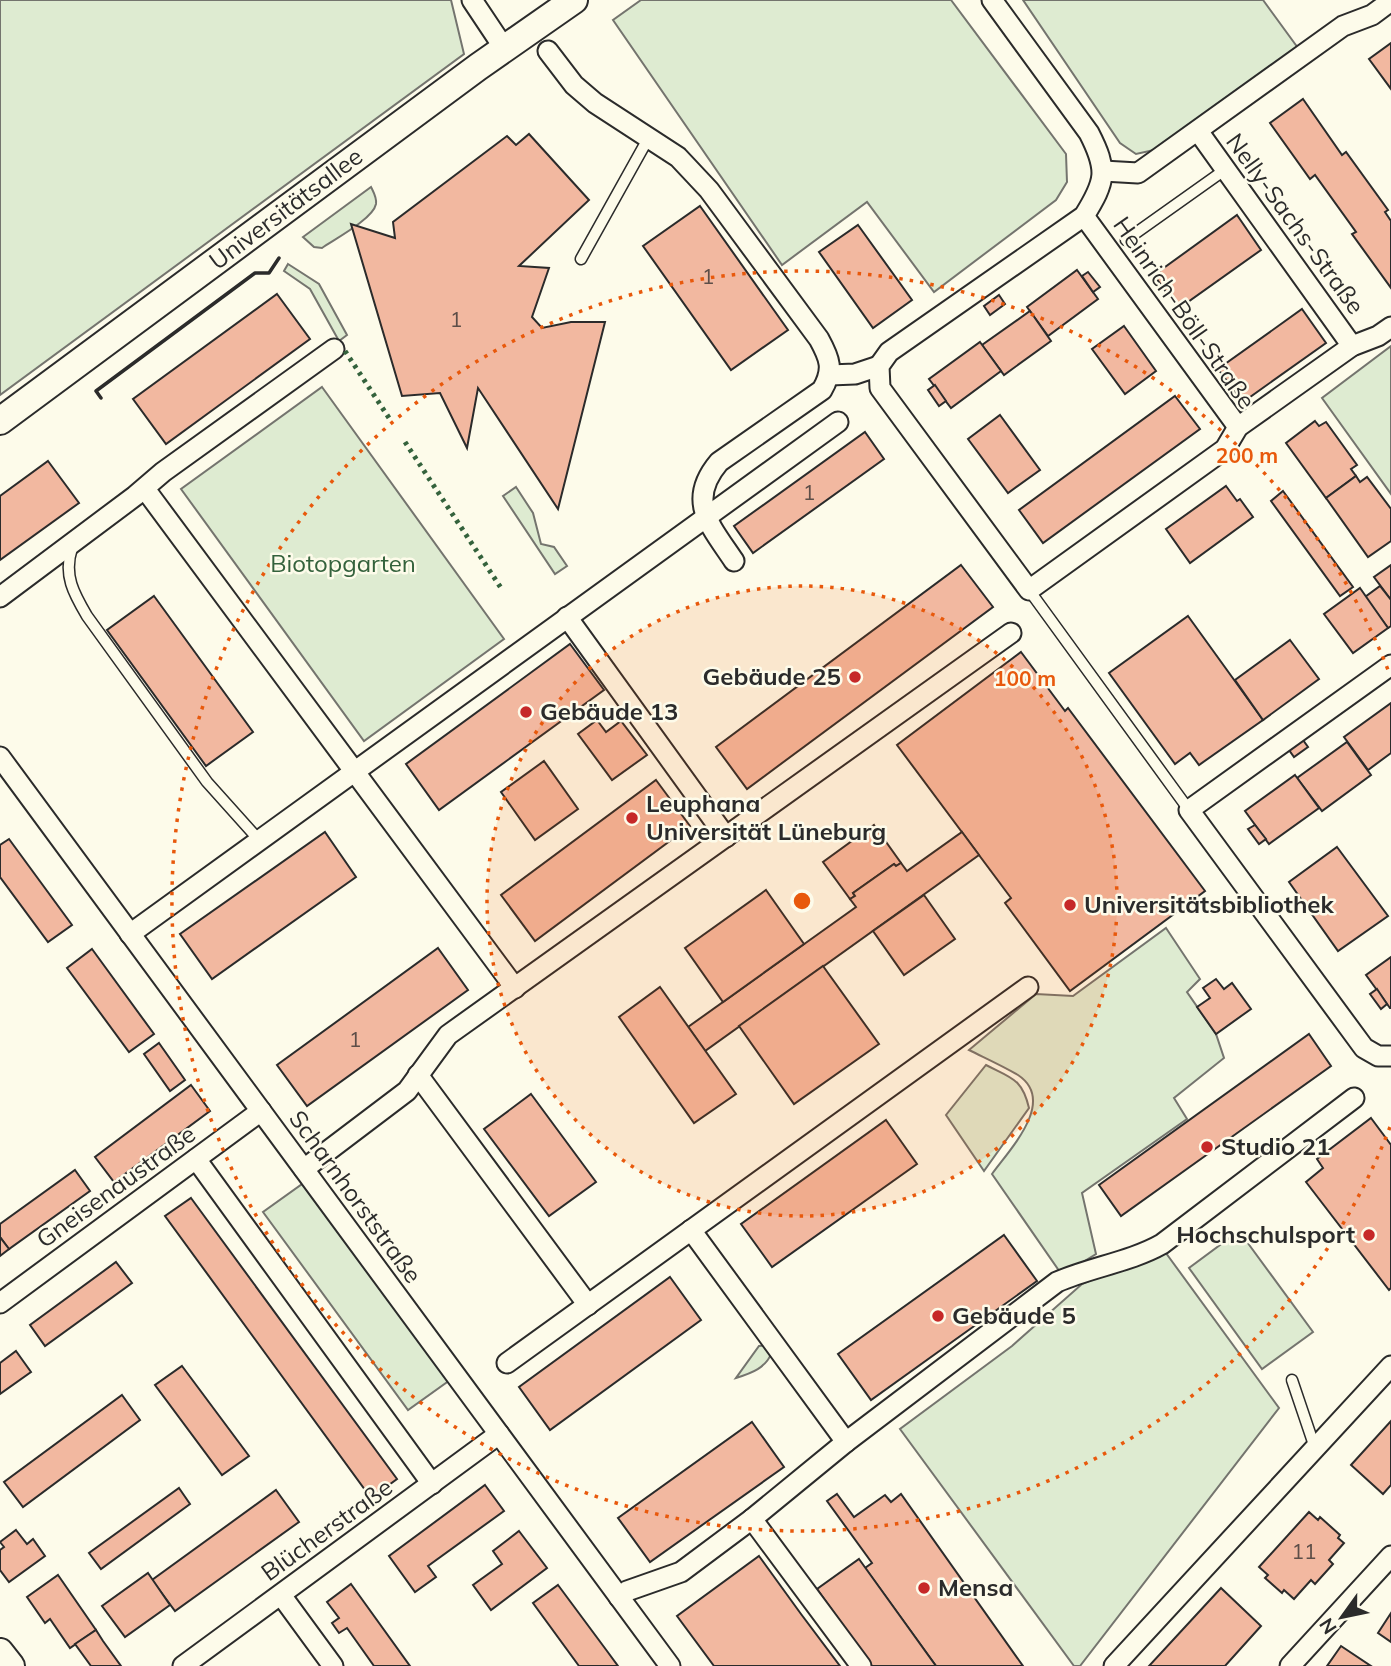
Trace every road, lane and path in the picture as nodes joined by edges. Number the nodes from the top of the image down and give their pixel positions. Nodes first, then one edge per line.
1 (472, 0) edge
2 (574, 0) edge
3 (992, 0) edge
4 (1391, 1) edge
5 (531, 29) junction
6 (504, 48) junction
7 (548, 51) joint
8 (1198, 131) junction
9 (649, 136) junction
10 (1226, 169) junction
11 (1103, 171) junction
12 (1084, 216) junction
13 (1126, 240) dead end
14 (581, 260) dead end
15 (1391, 327) edge
16 (1352, 346) junction
17 (334, 349) dead end
18 (879, 366) junction
19 (830, 375) junction
20 (0, 421) edge
21 (838, 422) dead end
22 (1238, 427) junction
23 (145, 489) junction
24 (705, 517) junction
25 (73, 544) junction
26 (734, 561) dead end
27 (1029, 590) junction
28 (0, 597) edge
29 (567, 617) junction
30 (1011, 633) dead end
31 (1391, 665) edge
32 (0, 757) edge
33 (355, 771) junction
34 (1189, 810) junction
35 (726, 837) junction
36 (259, 840) junction
37 (130, 934) junction
38 (1028, 987) dead end
39 (515, 988) junction
40 (1391, 1056) edge
41 (418, 1074) junction
42 (1354, 1098) dead end
43 (261, 1111) junction
44 (196, 1159) junction
45 (304, 1169) junction
46 (691, 1230) junction
47 (0, 1303) edge
48 (588, 1305) junction
49 (507, 1363) dead end
50 (1391, 1366) edge
51 (1292, 1380) dead end
52 (499, 1434) junction
53 (846, 1443) junction
54 (1315, 1448) junction
55 (432, 1483) junction
56 (752, 1518) junction
57 (1391, 1556) edge
58 (281, 1595) junction
59 (619, 1597) junction
60 (0, 1651) edge
61 (10, 1666) edge
62 (183, 1666) edge
63 (333, 1666) edge
64 (670, 1666) edge
65 (861, 1666) edge
66 (1114, 1666) edge
67 (1290, 1666) edge

1 - 6 street
2 - 5 main road, Universitätsallee
3 - 11 street
4 - 8 street, Nelly-Sachs-Straße
5 - 6 main road, Universitätsallee
5 - 7 lane
6 - 20 main road, Universitätsallee
7 - 9 street
8 - 10 street, Nelly-Sachs-Straße
8 - 11 street, Nelly-Sachs-Straße
9 - 14 lane
9 - 19 street
10 - 13 lane
10 - 16 street, Nelly-Sachs-Straße
11 - 12 street, Heinrich-Böll-Straße
12 - 18 street, Heinrich-Böll-Straße
12 - 22 street, Heinrich-Böll-Straße
15 - 16 street, Nelly-Sachs-Straße
16 - 22 street, Nelly-Sachs-Straße
17 - 23 street
18 - 19 street
18 - 27 street
19 - 24 street
21 - 24 street
22 - 27 street, Heinrich-Böll-Straße
23 - 25 street
23 - 33 street
24 - 26 street
24 - 29 street
25 - 28 street
25 - 36 lane
27 - 34 lane
29 - 33 street
29 - 35 street
30 - 35 street
31 - 34 street
32 - 37 street, Scharnhorststraße
33 - 36 street
33 - 39 street
34 - 40 street
35 - 39 street
36 - 37 street
37 - 43 street, Scharnhorststraße
38 - 46 street
39 - 41 street
41 - 45 street
41 - 48 street
42 - 53 street
43 - 44 street, Gneisenaustraße
43 - 45 street, Scharnhorststraße
44 - 47 street, Gneisenaustraße
44 - 55 street
45 - 52 street, Scharnhorststraße
46 - 48 street
46 - 53 street
48 - 49 street
50 - 54 street
51 - 54 lane
52 - 55 street, Blücherstraße
52 - 59 street, Scharnhorststraße
53 - 56 street
54 - 66 street
55 - 58 street, Blücherstraße
56 - 59 street
56 - 65 street
57 - 67 street
58 - 62 street, Blücherstraße
58 - 63 street
59 - 64 street, Scharnhorststraße
60 - 61 main road

